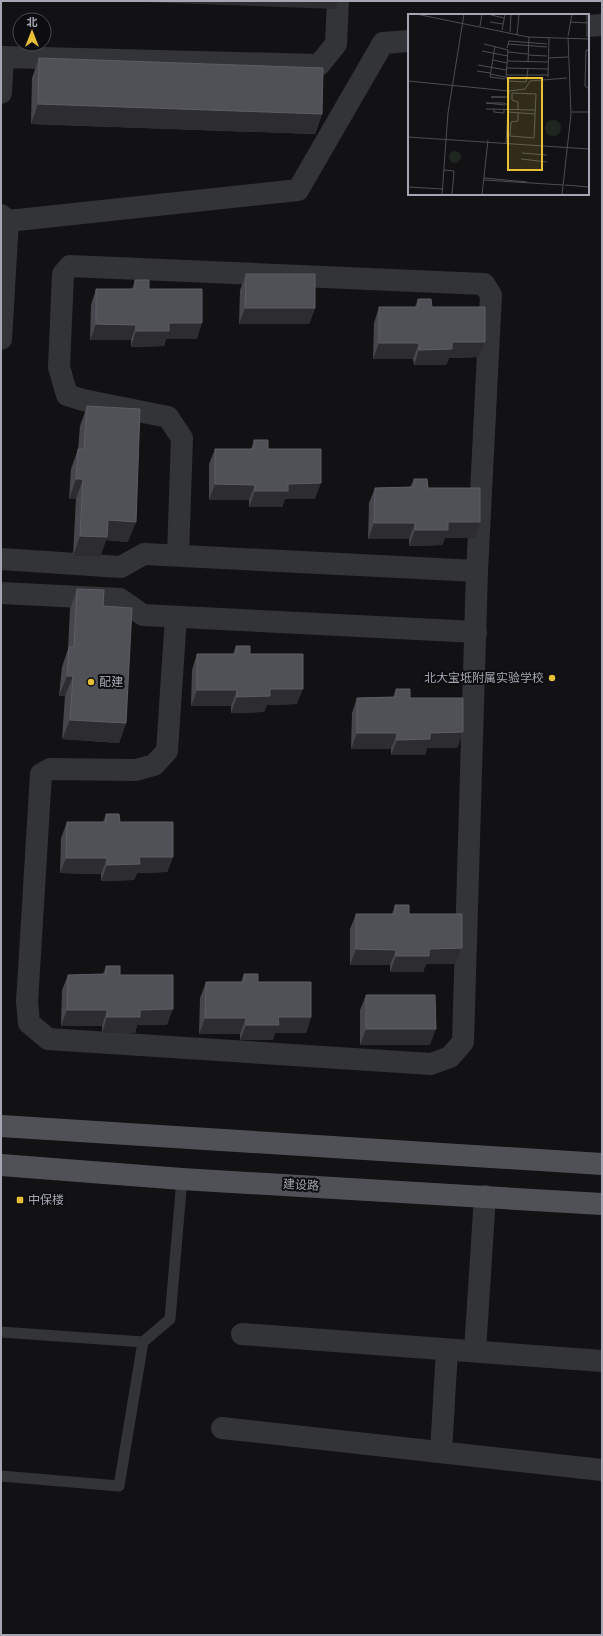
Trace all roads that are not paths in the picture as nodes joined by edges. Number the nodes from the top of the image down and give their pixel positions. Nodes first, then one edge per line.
1 (338, 1) edge
2 (602, 25) edge
3 (589, 26) edge
4 (408, 41) edge
5 (4, 55) edge
6 (1, 93) edge
7 (5, 218) edge
8 (1, 334) edge
9 (1, 339) edge
10 (178, 555) junction
11 (1, 559) edge
12 (121, 567) junction
13 (477, 571) junction
14 (1, 593) edge
15 (120, 599) junction
16 (176, 617) junction
17 (476, 632) junction
18 (1, 1126) edge
19 (602, 1164) edge
20 (1, 1165) edge
21 (182, 1179) junction
22 (485, 1196) junction
23 (602, 1204) edge
24 (1, 1332) edge
25 (242, 1334) dead end
26 (142, 1342) junction
27 (447, 1350) junction
28 (475, 1351) junction
29 (602, 1361) edge
30 (222, 1428) dead end
31 (441, 1452) junction
32 (602, 1470) edge
33 (1, 1476) edge

1 - 5 street
2 - 3 street
4 - 7 street
5 - 6 street
7 - 8 street
8 - 9 street
10 - 12 street
10 - 13 street
10 - 13 street
11 - 12 street
12 - 15 street
13 - 17 street
14 - 15 street
15 - 16 street
16 - 17 street
16 - 17 street
18 - 19 main road
20 - 21 main road, 建设路
21 - 22 main road, 建设路
21 - 26 lane
22 - 23 main road, 建设路
22 - 28 street
24 - 26 lane
25 - 27 street
26 - 33 lane
27 - 28 street
27 - 31 street
28 - 29 street
30 - 31 street
31 - 32 street

